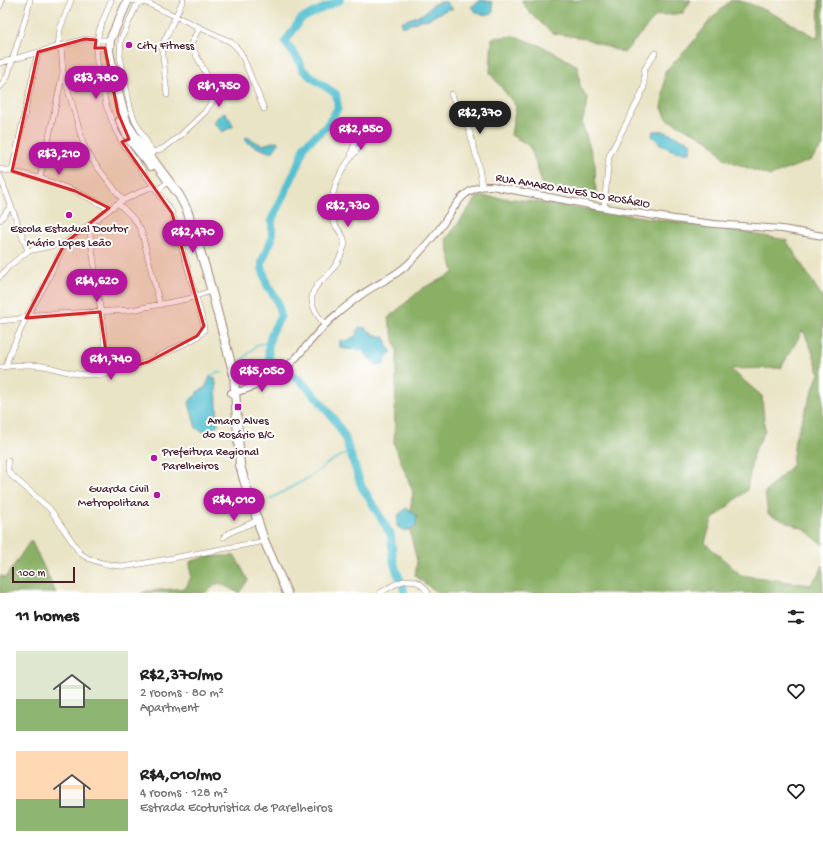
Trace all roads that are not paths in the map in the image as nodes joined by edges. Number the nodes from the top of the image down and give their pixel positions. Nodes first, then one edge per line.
1 (2, 0) edge
2 (31, 0) edge
3 (70, 0) edge
4 (111, 0) edge
5 (123, 0) edge
6 (128, 0) edge
7 (131, 0) edge
8 (183, 0) edge
9 (138, 1) edge
10 (0, 6) edge
11 (175, 17) junction
12 (199, 28) junction
13 (96, 40) junction
14 (108, 44) junction
15 (60, 46) junction
16 (96, 48) junction
17 (38, 52) junction
18 (655, 53) dead end
19 (12, 59) junction
20 (0, 62) edge
21 (63, 72) junction
22 (0, 87) edge
23 (451, 94) dead end
24 (167, 95) dead end
25 (264, 109) dead end
26 (369, 136) dead end
27 (358, 137) dead end
28 (128, 139) junction
29 (148, 156) junction
30 (349, 159) junction
31 (0, 169) edge
32 (12, 172) junction
33 (0, 176) edge
34 (40, 178) junction
35 (167, 183) junction
36 (482, 186) junction
37 (155, 188) junction
38 (123, 200) junction
39 (118, 203) junction
40 (11, 206) junction
41 (109, 208) junction
42 (604, 208) junction
43 (0, 220) edge
44 (89, 226) junction
45 (823, 236) edge
46 (65, 243) junction
47 (28, 251) junction
48 (0, 277) edge
49 (209, 292) junction
50 (196, 296) junction
51 (160, 305) junction
52 (100, 312) junction
53 (26, 318) junction
54 (0, 321) edge
55 (325, 325) junction
56 (0, 366) edge
57 (6, 366) junction
58 (109, 373) junction
59 (233, 392) junction
60 (8, 461) dead end
61 (254, 522) junction
62 (224, 537) dead end
63 (260, 542) junction
64 (268, 556) junction
65 (281, 593) edge
66 (287, 593) edge
67 (380, 593) edge
68 (428, 593) edge

1 - 10 street
2 - 19 street
3 - 15 street
4 - 13 street
5 - 14 main road
6 - 14 main road
7 - 9 street
8 - 11 street
9 - 11 street
9 - 29 street
11 - 12 street
11 - 24 street
12 - 25 street
12 - 29 street
13 - 14 street
13 - 15 street
13 - 16 street
14 - 16 street
14 - 28 main road
15 - 17 street
15 - 21 street
16 - 28 street
17 - 19 street
17 - 32 street
18 - 42 street
19 - 20 street
19 - 22 street
21 - 34 street
21 - 38 street
23 - 36 street
26 - 30 street
27 - 30 street
28 - 29 main road
28 - 37 street
29 - 35 main road
30 - 55 street
31 - 32 street
32 - 34 street
33 - 40 street
34 - 41 street
35 - 37 street
35 - 49 main road
36 - 42 street, RUA AMARO ALVES DO ROSÁRIO
36 - 55 street, RUA AMARO ALVES DO ROSÁRIO
37 - 38 street
37 - 50 street
38 - 39 street
39 - 41 street
39 - 51 street
40 - 43 street
40 - 47 street
41 - 44 street
42 - 45 street, RUA AMARO ALVES DO ROSÁRIO
44 - 46 street
44 - 52 street
46 - 47 street
46 - 53 street
47 - 48 street
49 - 50 street
49 - 59 main road
50 - 51 street
50 - 58 street
51 - 52 street
52 - 53 street
52 - 58 street
53 - 54 street
53 - 57 street
55 - 59 street, RUA AMARO ALVES DO ROSÁRIO
56 - 57 street
57 - 58 street
59 - 61 main road
59 - 64 main road
60 - 63 street
61 - 62 street
61 - 63 main road
63 - 64 main road
64 - 65 main road
64 - 66 main road
67 - 68 street

